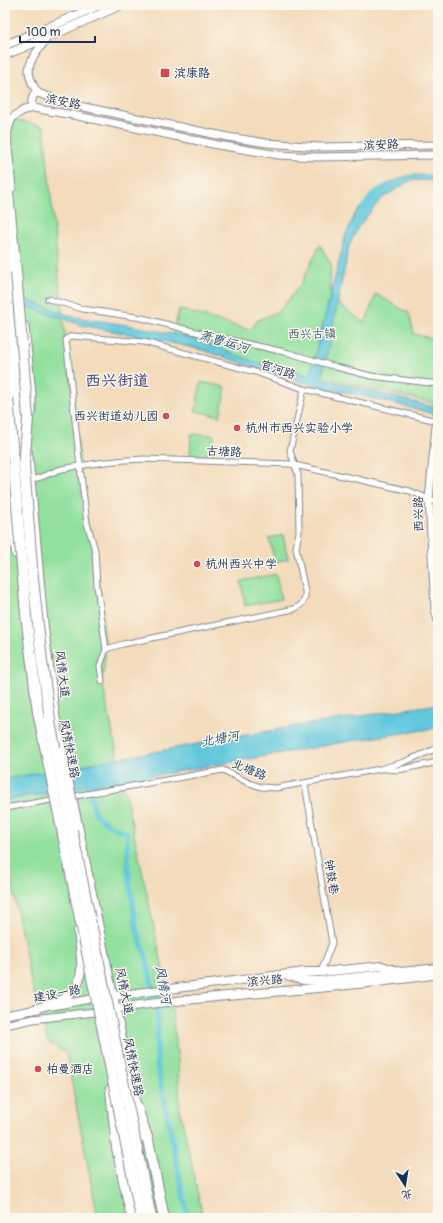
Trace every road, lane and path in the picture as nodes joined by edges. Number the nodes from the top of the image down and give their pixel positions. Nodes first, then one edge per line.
1 (99, 5) edge
2 (122, 5) edge
3 (48, 37) junction
4 (5, 45) edge
5 (5, 54) edge
6 (38, 94) junction
7 (33, 108) junction
8 (5, 117) edge
9 (7, 134) junction
10 (438, 145) edge
11 (438, 154) edge
12 (5, 173) edge
13 (5, 221) edge
14 (11, 277) edge
15 (48, 299) dead end
16 (5, 365) edge
17 (5, 384) edge
18 (438, 384) edge
19 (304, 389) junction
20 (8, 397) junction
21 (438, 406) edge
22 (437, 420) junction
23 (5, 425) edge
24 (6, 458) edge
25 (27, 466) junction
26 (80, 466) junction
27 (294, 466) junction
28 (7, 475) edge
29 (31, 480) junction
30 (429, 499) junction
31 (438, 503) edge
32 (438, 621) edge
33 (106, 649) junction
34 (102, 681) dead end
35 (438, 748) edge
36 (438, 762) edge
37 (380, 769) junction
38 (305, 784) junction
39 (5, 808) edge
40 (78, 931) junction
41 (438, 968) edge
42 (321, 972) junction
43 (401, 972) junction
44 (283, 974) junction
45 (438, 974) edge
46 (113, 996) junction
47 (92, 998) junction
48 (116, 1009) junction
49 (32, 1010) junction
50 (94, 1012) junction
51 (5, 1015) edge
52 (5, 1025) edge
53 (111, 1089) junction
54 (136, 1105) junction
55 (132, 1218) edge
56 (136, 1218) edge
57 (141, 1218) edge
58 (151, 1218) edge
59 (156, 1218) edge
60 (164, 1218) edge

1 - 4 main road
2 - 3 main road
3 - 5 main road
3 - 6 main road
6 - 7 main road, 滨安路
6 - 10 main road, 滨安路
7 - 9 main road
7 - 11 main road, 滨安路
8 - 9 main road
9 - 25 main road
12 - 14 highway, 风情快速路
13 - 14 main road, 风情大道
14 - 25 main road, 风情大道
14 - 25 highway, 风情快速路, bridge
15 - 18 street
16 - 20 highway, 风情快速路
17 - 20 highway
19 - 22 street, 官河路
19 - 26 street, 官河路
19 - 27 street
20 - 57 highway, 风情快速路, bridge
21 - 22 main road, 西兴路
22 - 30 main road, 西兴路
23 - 24 main road
24 - 28 main road
25 - 29 main road, 风情大道
25 - 58 highway, 风情快速路, bridge
26 - 27 street, 古塘路
26 - 29 street, 古塘路
26 - 33 street
27 - 30 street, 古塘路
27 - 33 street
28 - 29 street, 古塘路
28 - 40 main road
29 - 46 main road, 风情大道, bridge
30 - 31 street, 古塘路
30 - 32 main road, 西兴路
33 - 34 street
35 - 37 street, 北塘路
36 - 37 street, 北塘路
37 - 38 street, 北塘路
38 - 39 street, 北塘路
38 - 42 street, 钟鼓巷
40 - 47 main road
40 - 49 main road
41 - 43 main road, 滨兴路
42 - 43 main road, 滨兴路
42 - 44 main road, 滨兴路
43 - 44 main road
44 - 46 main road, 滨兴路
45 - 48 main road, 滨兴路
46 - 47 main road, 建设一路
46 - 48 main road, 风情大道
47 - 49 main road, 建设一路
47 - 50 main road
48 - 50 main road, 滨兴路
48 - 54 main road, 风情大道
49 - 51 main road, 建设一路
50 - 52 main road, 建设一路
50 - 53 main road
53 - 55 highway
53 - 56 main road
54 - 59 main road, 风情大道
54 - 60 highway

